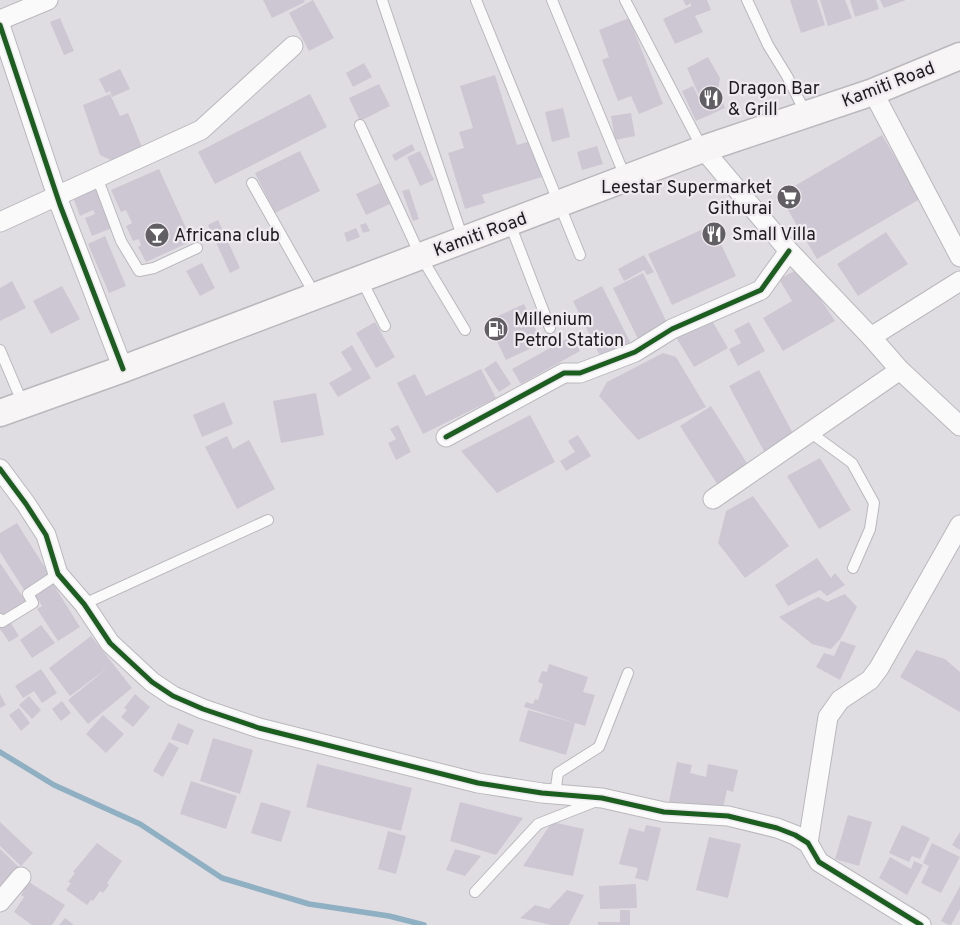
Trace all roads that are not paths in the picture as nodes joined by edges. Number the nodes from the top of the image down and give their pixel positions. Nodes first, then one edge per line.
1 (48, 0) edge
2 (382, 0) edge
3 (476, 0) edge
4 (552, 0) edge
5 (626, 0) edge
6 (747, 0) edge
7 (0, 20) edge
8 (0, 25) edge
9 (293, 46) dead end
10 (960, 56) edge
11 (873, 92) junction
12 (806, 115) junction
13 (360, 126) dead end
14 (703, 149) junction
15 (97, 177) junction
16 (626, 179) junction
17 (252, 183) dead end
18 (57, 196) junction
19 (559, 204) junction
20 (0, 222) edge
21 (509, 223) junction
22 (463, 240) junction
23 (197, 248) dead end
24 (788, 251) junction
25 (420, 255) junction
26 (580, 255) dead end
27 (960, 257) edge
28 (360, 278) junction
29 (960, 281) edge
30 (315, 296) junction
31 (385, 326) dead end
32 (550, 328) dead end
33 (465, 330) dead end
34 (871, 337) junction
35 (0, 350) edge
36 (123, 369) junction
37 (900, 370) junction
38 (12, 409) edge
39 (960, 426) edge
40 (811, 433) junction
41 (446, 437) dead end
42 (0, 469) edge
43 (713, 500) dead end
44 (268, 520) dead end
45 (960, 525) edge
46 (852, 568) dead end
47 (58, 574) junction
48 (84, 604) junction
49 (0, 619) edge
50 (628, 673) dead end
51 (555, 794) junction
52 (602, 798) junction
53 (808, 843) junction
54 (21, 877) dead end
55 (475, 892) dead end
56 (0, 902) edge
57 (921, 925) edge

1 - 7 street
2 - 22 lane
3 - 19 lane
4 - 16 lane
5 - 14 lane
6 - 12 lane
8 - 18 street
9 - 15 street
10 - 11 main road, Kamiti Road
11 - 12 main road, Kamiti Road
11 - 27 street
12 - 14 main road, Kamiti Road
13 - 25 lane
14 - 16 main road, Kamiti Road
14 - 24 street
15 - 18 street
15 - 23 lane
16 - 19 main road, Kamiti Road
17 - 30 lane
18 - 20 street
18 - 36 street
19 - 21 main road, Kamiti Road
19 - 26 lane
21 - 22 main road, Kamiti Road
21 - 32 lane
22 - 25 main road, Kamiti Road
24 - 34 street
24 - 41 street
25 - 28 main road, Kamiti Road
25 - 33 lane
28 - 30 main road, Kamiti Road
28 - 31 lane
29 - 34 street
30 - 36 main road, Kamiti Road
34 - 37 street
35 - 38 lane
36 - 38 main road, Kamiti Road
37 - 39 street
37 - 40 street
40 - 43 street
40 - 46 lane
42 - 47 street
44 - 48 lane
45 - 53 street
47 - 48 street
47 - 49 lane
48 - 51 street
50 - 51 lane
51 - 52 street
52 - 53 street
52 - 55 lane
53 - 57 street
54 - 56 street

